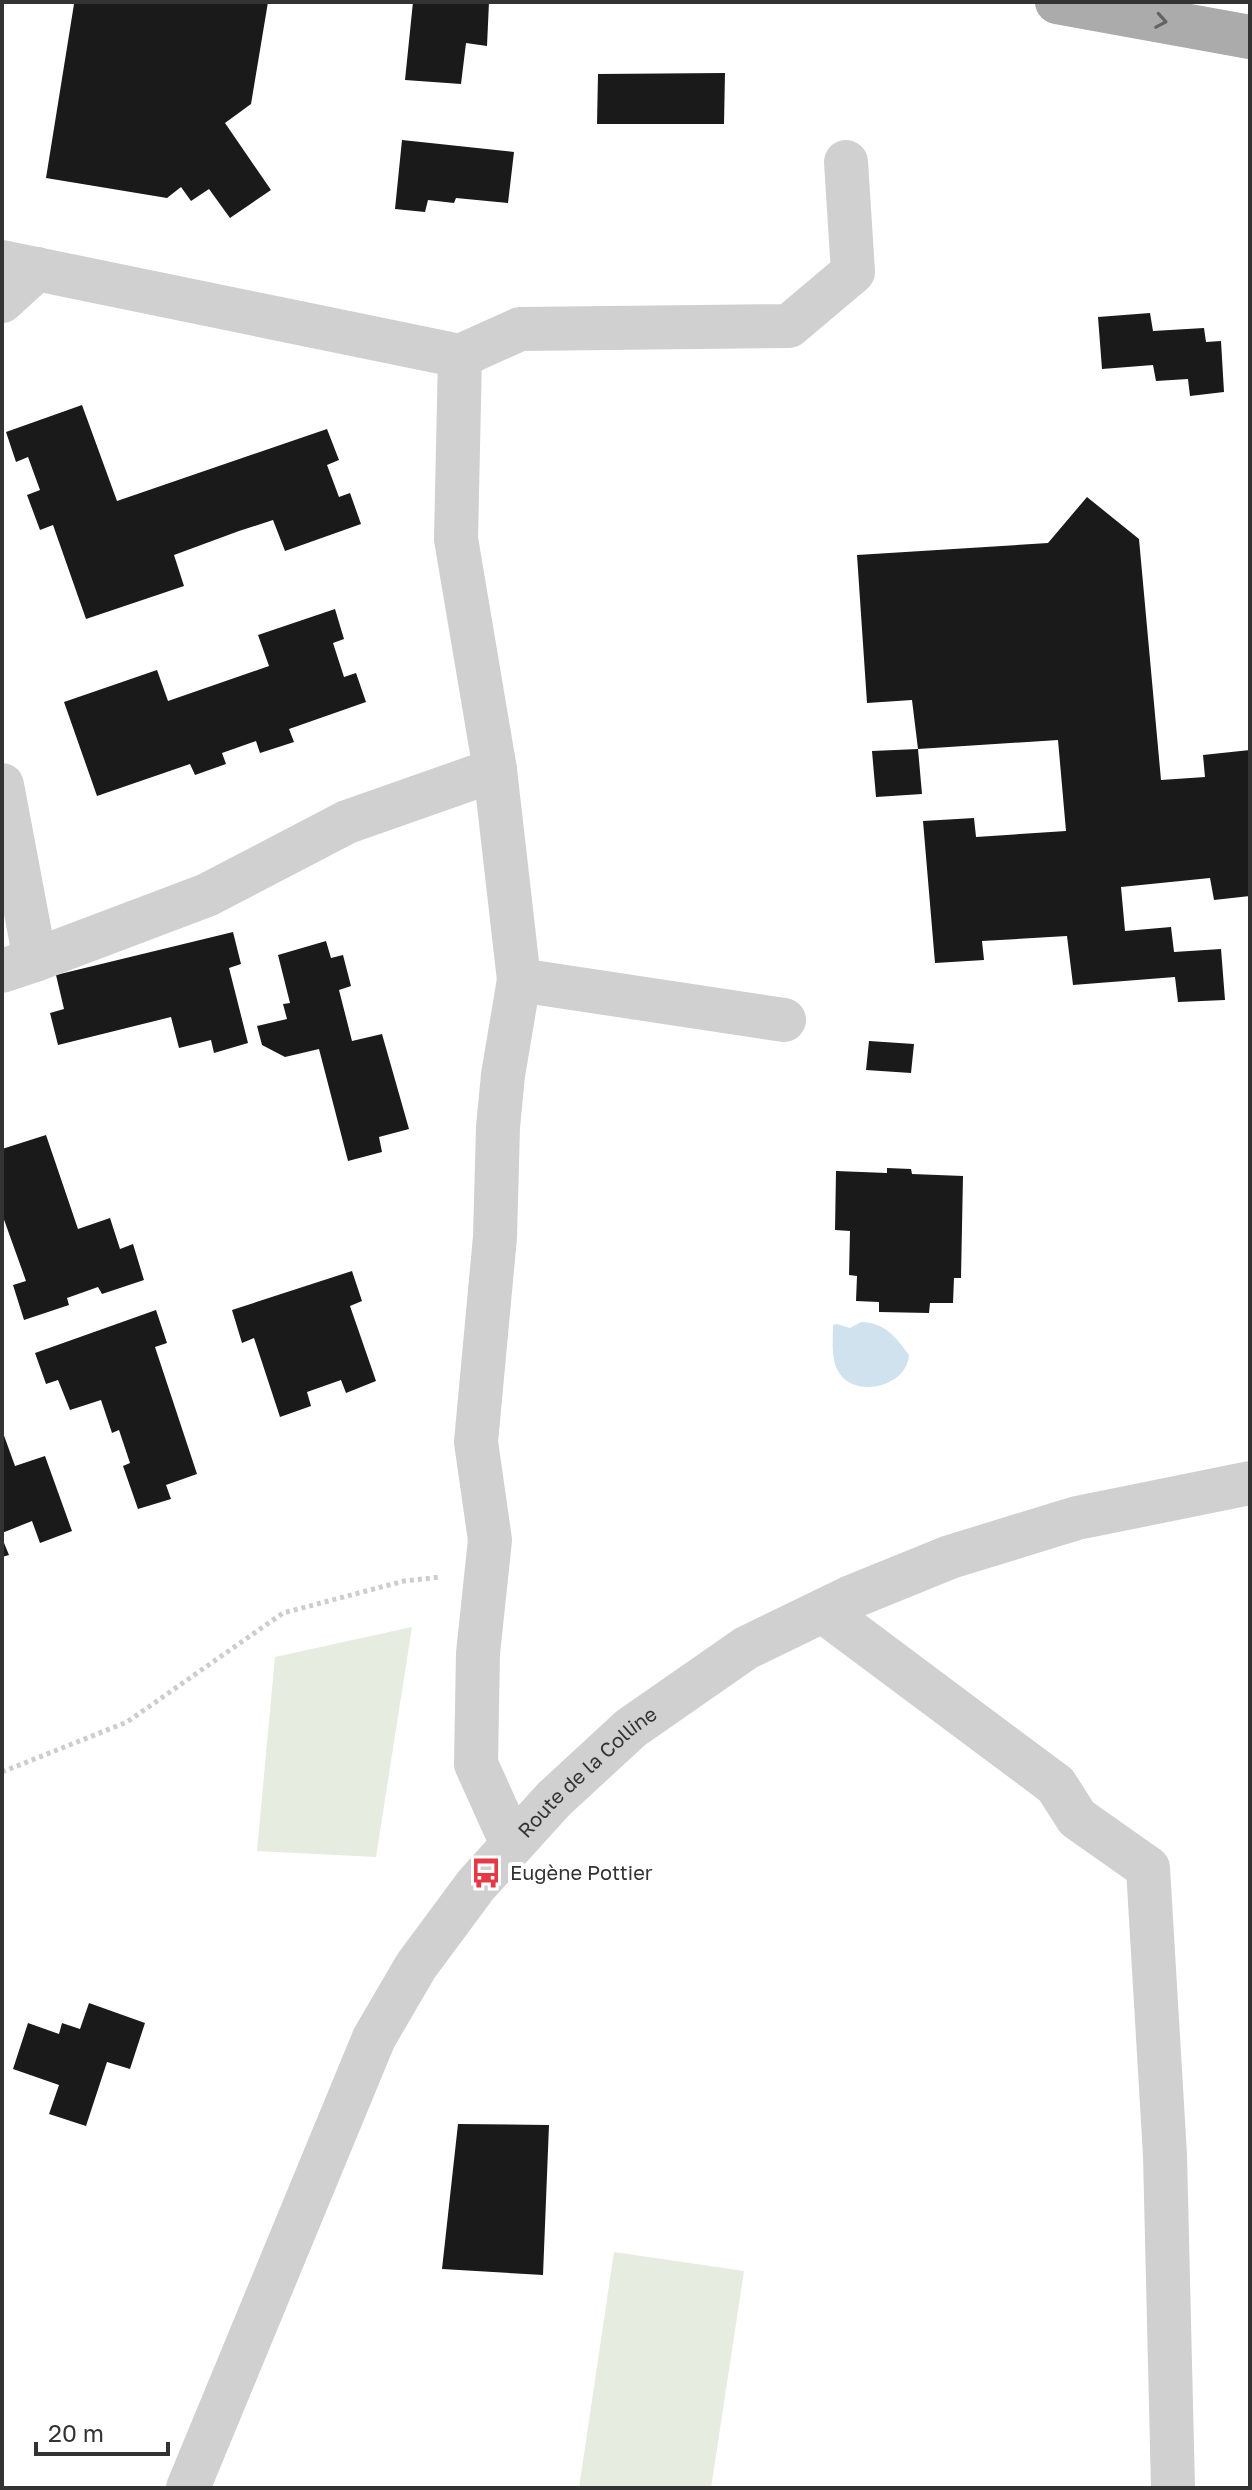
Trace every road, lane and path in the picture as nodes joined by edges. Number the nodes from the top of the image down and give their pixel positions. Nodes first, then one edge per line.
1 (1057, 2) edge
2 (1250, 37) edge
3 (846, 162) dead end
4 (20, 266) edge
5 (2, 301) edge
6 (460, 356) junction
7 (495, 770) junction
8 (2, 785) edge
9 (18, 966) edge
10 (519, 980) junction
11 (784, 1020) dead end
12 (1250, 1483) edge
13 (487, 1572) junction
14 (823, 1611) junction
15 (2, 1772) edge
16 (512, 1844) junction
17 (188, 2488) edge
18 (1173, 2488) edge

1 -> 2 main road
3 - 6 street
4 - 5 street
4 - 6 street
6 - 7 street
7 - 9 street
7 - 10 street
8 - 9 street
10 - 11 street
10 - 13 street
12 - 14 street, Route de la Colline
13 - 15 path
13 - 16 street
14 - 16 street, Route de la Colline
14 - 18 street
16 - 17 street, Route de la Colline

